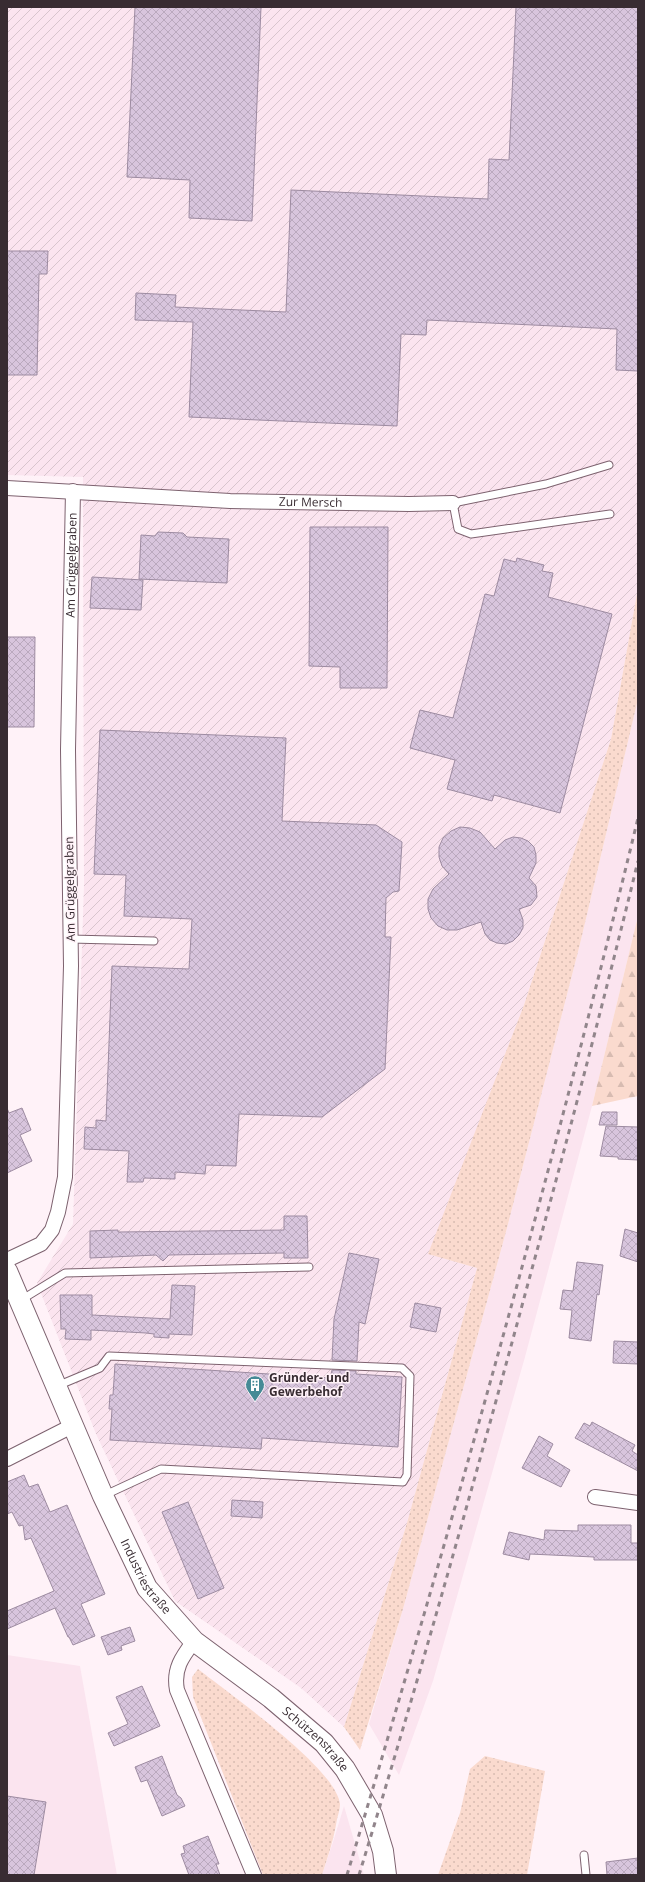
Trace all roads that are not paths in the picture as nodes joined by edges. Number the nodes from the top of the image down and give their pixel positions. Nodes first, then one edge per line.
1 (609, 465) dead end
2 (7, 488) edge
3 (73, 491) junction
4 (452, 503) junction
5 (610, 514) dead end
6 (70, 939) junction
7 (154, 940) dead end
8 (7, 1260) edge
9 (309, 1267) dead end
10 (7, 1271) edge
11 (20, 1301) junction
12 (56, 1387) junction
13 (72, 1426) junction
14 (7, 1459) edge
15 (102, 1496) junction
16 (595, 1497) dead end
17 (638, 1502) edge
18 (194, 1641) junction
19 (584, 1855) dead end
20 (254, 1875) edge
21 (386, 1875) edge
22 (586, 1875) edge

1 - 4 lane, Zur Mersch
2 - 3 street, Zur Mersch
3 - 4 street, Zur Mersch
3 - 6 street, Am Grüggelgraben
4 - 5 lane
6 - 7 lane
6 - 8 street, Am Grüggelgraben
9 - 11 lane
10 - 11 main road, Industriestraße
11 - 12 main road, Industriestraße
12 - 13 main road, Industriestraße
12 - 15 lane
13 - 14 street
13 - 15 main road, Industriestraße
15 - 18 main road, Industriestraße
16 - 17 street
18 - 20 street
18 - 21 main road, Schützenstraße
19 - 22 lane

